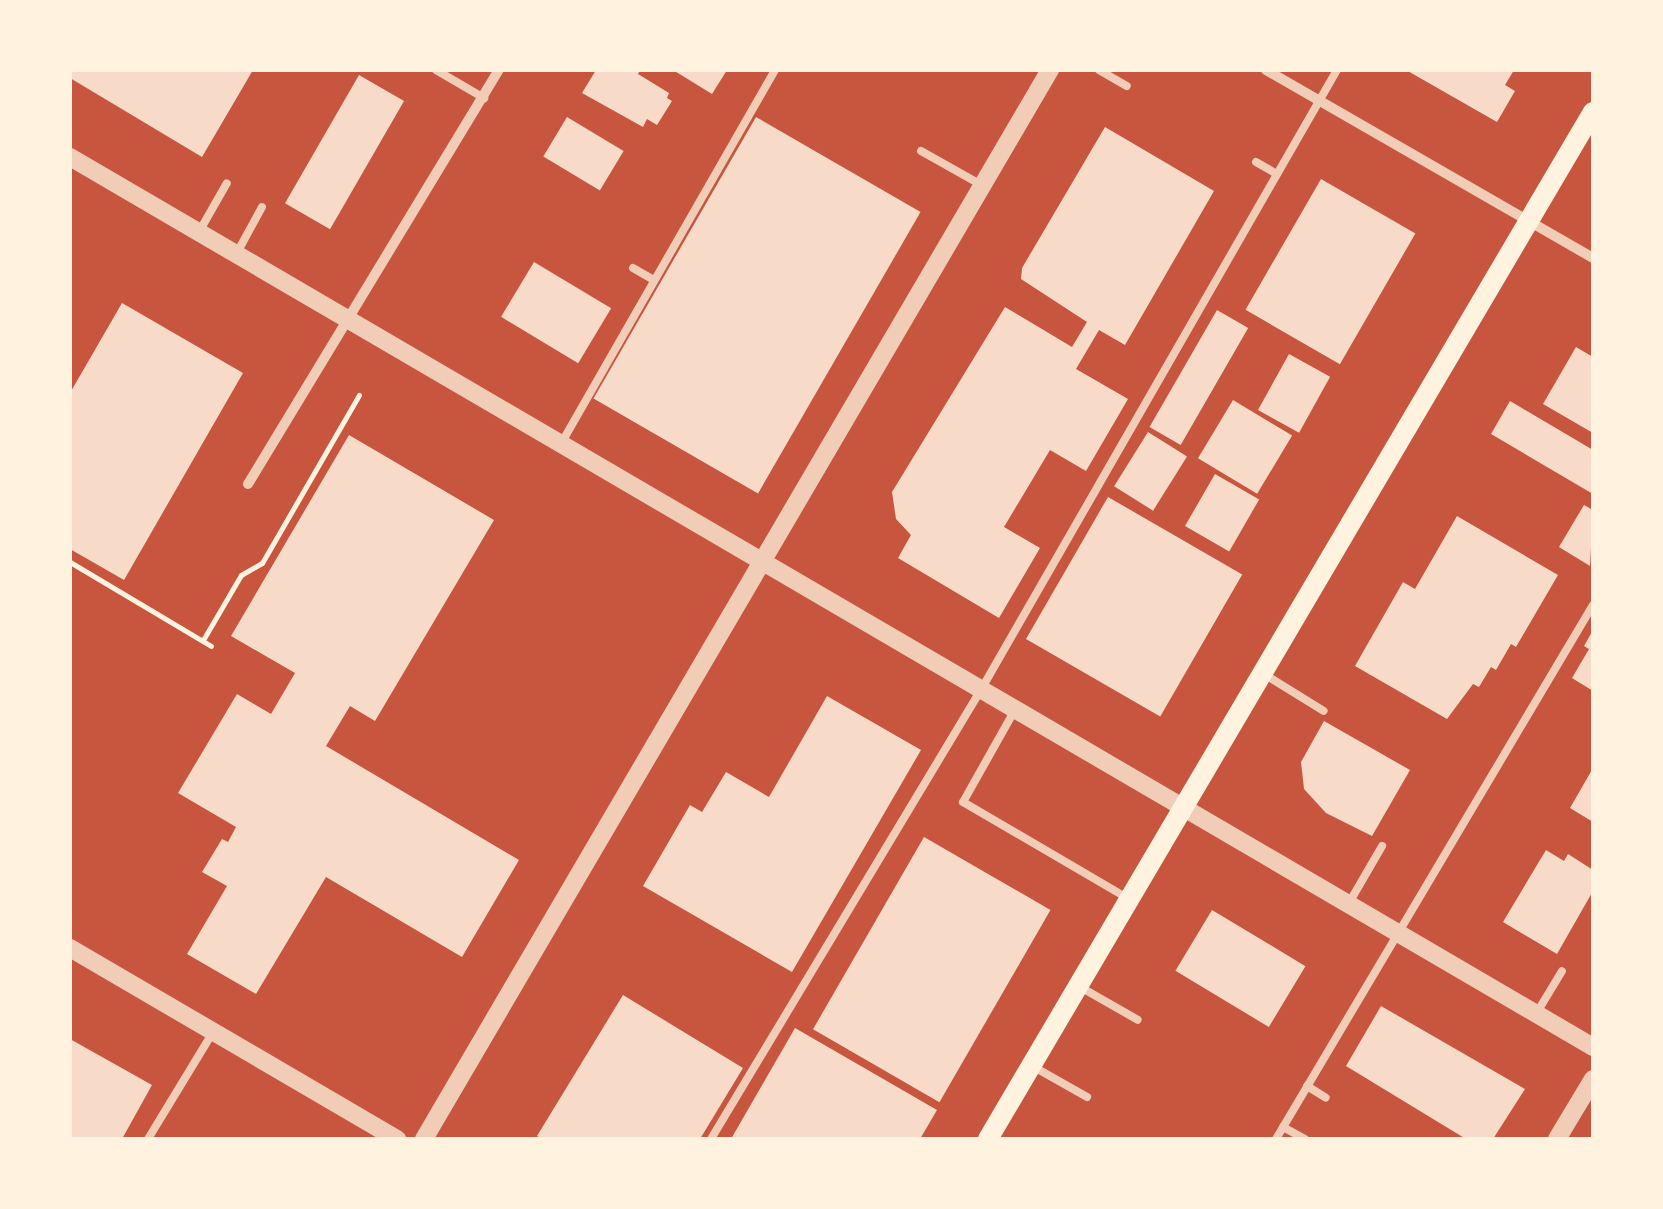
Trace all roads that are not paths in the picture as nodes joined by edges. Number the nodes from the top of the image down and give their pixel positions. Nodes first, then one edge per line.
1 (436, 70) edge
2 (499, 70) edge
3 (775, 70) edge
4 (1050, 70) edge
5 (1099, 70) edge
6 (1266, 70) edge
7 (1337, 70) edge
8 (1127, 86) dead end
9 (484, 98) junction
10 (1318, 102) junction
11 (1593, 112) edge
12 (921, 151) dead end
13 (70, 157) edge
14 (1256, 162) dead end
15 (1277, 174) junction
16 (227, 182) dead end
17 (983, 186) junction
18 (262, 207) dead end
19 (1528, 224) junction
20 (199, 232) junction
21 (236, 253) junction
22 (1593, 258) edge
23 (633, 268) dead end
24 (654, 280) junction
25 (351, 320) junction
26 (562, 442) junction
27 (248, 484) dead end
28 (766, 561) junction
29 (1593, 604) edge
30 (1262, 673) junction
31 (982, 688) junction
32 (1016, 708) junction
33 (1324, 712) dead end
34 (1183, 806) junction
35 (1382, 846) dead end
36 (1129, 898) junction
37 (1349, 904) junction
38 (1398, 932) junction
39 (70, 948) edge
40 (1562, 972) dead end
41 (1078, 986) junction
42 (1536, 1014) junction
43 (1138, 1020) dead end
44 (213, 1032) junction
45 (1593, 1047) edge
46 (1031, 1066) junction
47 (1593, 1079) edge
48 (1308, 1086) junction
49 (1087, 1096) dead end
50 (1326, 1098) dead end
51 (1283, 1126) junction
52 (148, 1139) edge
53 (397, 1139) edge
54 (424, 1139) edge
55 (712, 1139) edge
56 (988, 1139) edge
57 (1276, 1139) edge
58 (1305, 1139) edge
59 (1557, 1139) edge

1 - 9 lane
2 - 9 street
3 - 24 lane
4 - 17 street
5 - 8 lane
6 - 10 street
7 - 10 lane
9 - 25 street
10 - 15 lane
10 - 19 street
11 - 19 main road
12 - 17 lane
13 - 20 street
14 - 15 lane
15 - 31 lane
16 - 20 lane
17 - 28 street
18 - 21 lane
19 - 22 street
19 - 30 main road
20 - 21 street
21 - 25 street
23 - 24 lane
24 - 26 lane
25 - 26 street
25 - 27 street
26 - 28 street
28 - 31 street
28 - 54 street
29 - 38 lane
30 - 33 lane
30 - 34 main road
31 - 32 street
31 - 55 lane
32 - 34 street
32 - 36 lane
34 - 36 main road
34 - 37 street
35 - 37 lane
36 - 41 main road
37 - 38 street
38 - 42 street
38 - 48 lane
39 - 44 street
40 - 42 lane
41 - 43 lane
41 - 46 main road
42 - 45 street
44 - 52 lane
44 - 53 street
46 - 49 lane
46 - 56 main road
47 - 59 street
48 - 50 lane
48 - 51 lane
51 - 57 lane
51 - 58 lane

